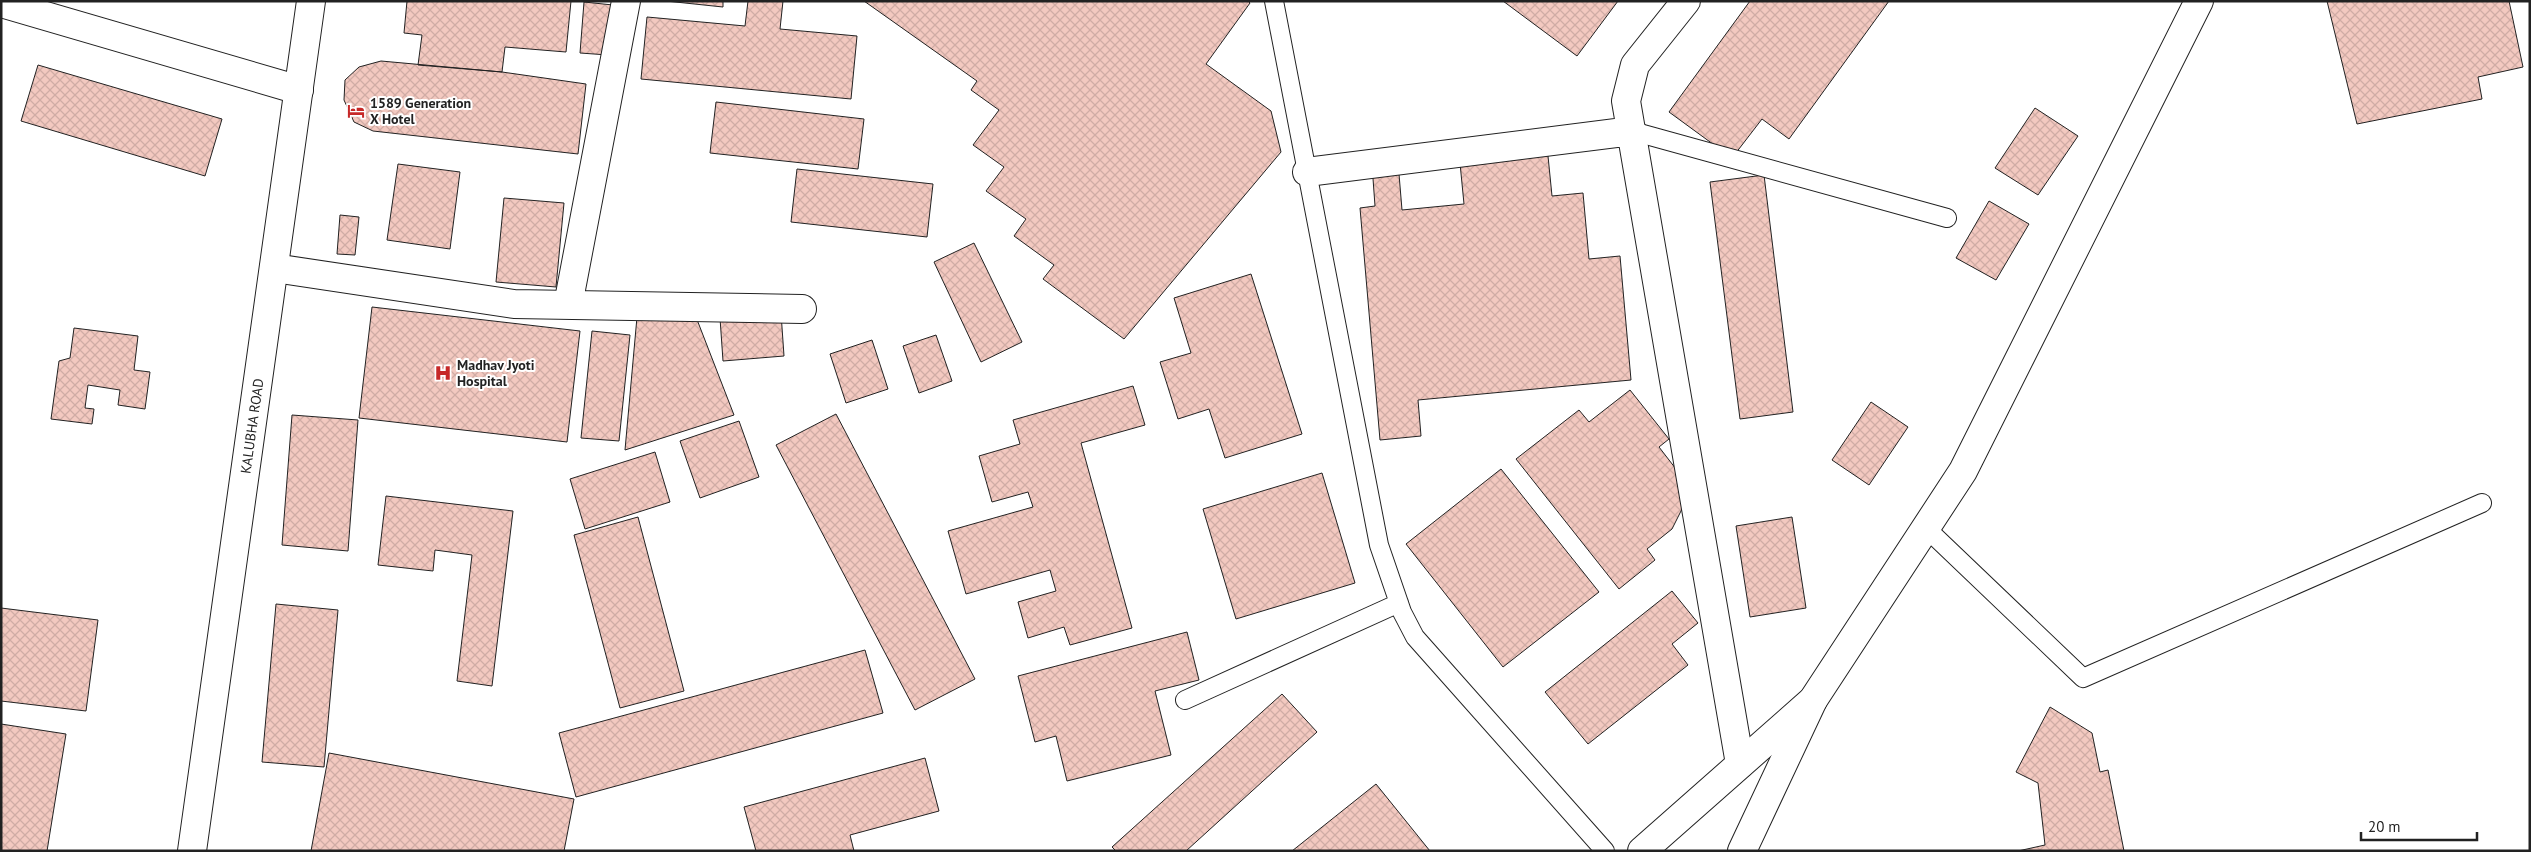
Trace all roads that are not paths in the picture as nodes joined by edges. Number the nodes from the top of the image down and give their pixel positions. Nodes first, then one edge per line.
1 (311, 1) edge
2 (626, 1) edge
3 (1274, 1) edge
4 (1686, 1) edge
5 (2199, 1) edge
6 (2211, 1) edge
7 (1, 3) edge
8 (2174, 51) junction
9 (299, 90) junction
10 (1632, 131) junction
11 (1307, 172) junction
12 (1947, 218) dead end
13 (274, 268) junction
14 (568, 305) junction
15 (802, 309) dead end
16 (2482, 503) dead end
17 (1926, 528) junction
18 (1399, 603) junction
19 (1185, 700) dead end
20 (1813, 700) junction
21 (1740, 764) junction
22 (192, 851) edge
23 (1605, 851) edge
24 (1642, 851) edge
25 (1742, 851) edge

1 - 9 street, KALUBHA ROAD
2 - 14 street
3 - 11 lane
4 - 10 street
5 - 8 street
6 - 8 street
7 - 9 street
8 - 17 street
9 - 13 street, KALUBHA ROAD
10 - 11 street
10 - 12 lane
10 - 21 street
11 - 18 lane
13 - 14 street
13 - 22 street, KALUBHA ROAD
14 - 15 street
16 - 17 lane
17 - 20 street
18 - 19 lane
18 - 23 lane
20 - 21 street
20 - 25 street
21 - 24 street

